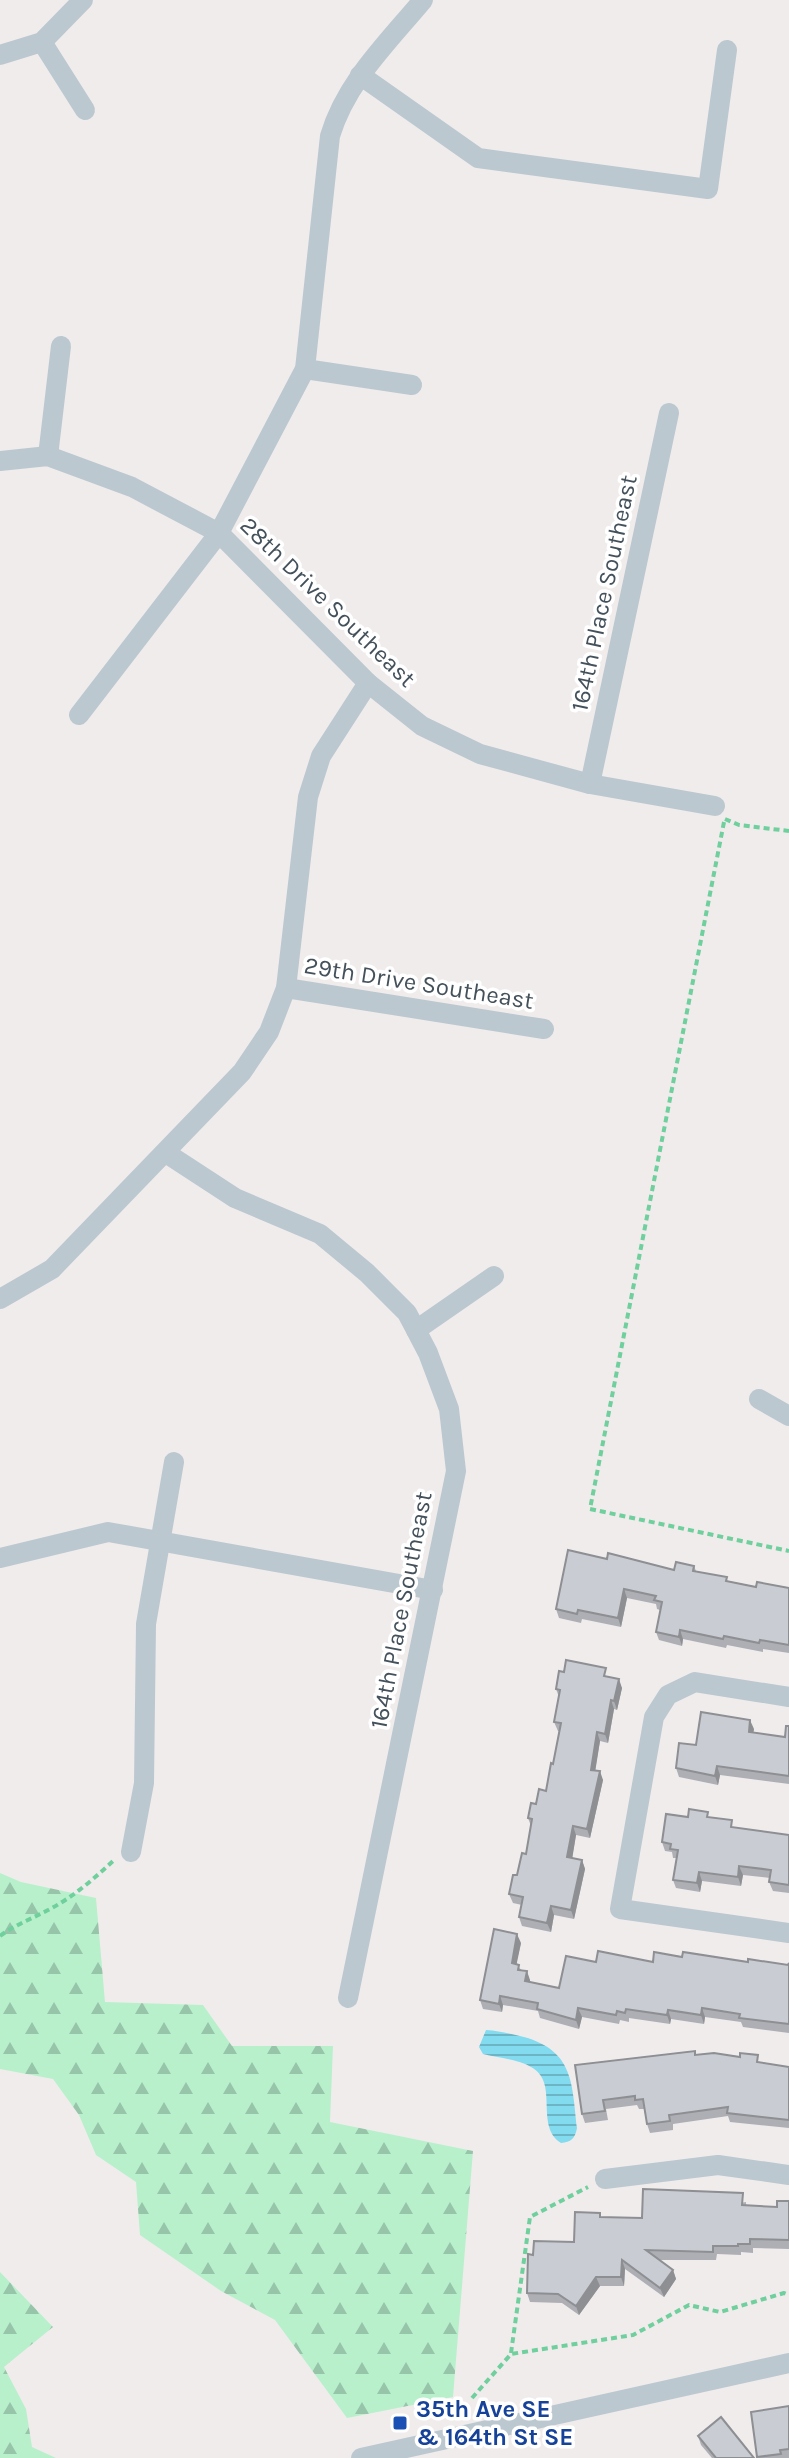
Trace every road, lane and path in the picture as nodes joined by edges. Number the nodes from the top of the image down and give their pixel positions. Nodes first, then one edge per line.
1 (83, 0) edge
2 (423, 0) edge
3 (42, 42) junction
4 (727, 50) dead end
5 (0, 55) edge
6 (360, 75) junction
7 (85, 110) dead end
8 (61, 346) dead end
9 (305, 369) junction
10 (412, 385) dead end
11 (669, 413) dead end
12 (48, 456) junction
13 (0, 461) edge
14 (219, 533) junction
15 (368, 683) junction
16 (79, 715) dead end
17 (590, 784) junction
18 (720, 813) junction
19 (789, 831) edge
20 (286, 988) junction
21 (544, 1029) dead end
22 (166, 1153) junction
23 (494, 1276) dead end
24 (0, 1299) edge
25 (416, 1330) junction
26 (759, 1399) dead end
27 (789, 1416) edge
28 (174, 1462) dead end
29 (160, 1540) junction
30 (789, 1551) edge
31 (0, 1558) edge
32 (433, 1590) junction
33 (789, 1697) edge
34 (131, 1852) joint
35 (789, 1933) edge
36 (0, 1936) edge
37 (348, 1998) dead end
38 (789, 2175) edge
39 (605, 2179) joint
40 (789, 2295) edge
41 (511, 2354) junction
42 (789, 2363) edge
43 (472, 2398) dead end
44 (361, 2458) edge

1 - 3 street
2 - 6 street
3 - 5 street
3 - 7 street
4 - 6 street
6 - 9 street
8 - 12 street
9 - 10 street
9 - 14 street
11 - 17 street, 164th Place Southeast
12 - 13 street, 28th Drive Southeast
12 - 14 street, 28th Drive Southeast
14 - 15 street, 28th Drive Southeast
14 - 16 street
15 - 17 street, 28th Drive Southeast
15 - 20 street
17 - 18 street, 28th Drive Southeast
18 - 19 path
18 - 30 path
20 - 21 street, 29th Drive Southeast
20 - 22 street
22 - 24 street
22 - 25 street, 164th Place Southeast
23 - 25 street
25 - 32 street, 164th Place Southeast
26 - 27 street
28 - 29 street
29 - 31 street
29 - 32 street
29 - 34 street
32 - 37 street, 164th Place Southeast
33 - 35 street
34 - 36 path
38 - 39 street
39 - 41 path
40 - 41 path
41 - 43 path
42 - 44 street

